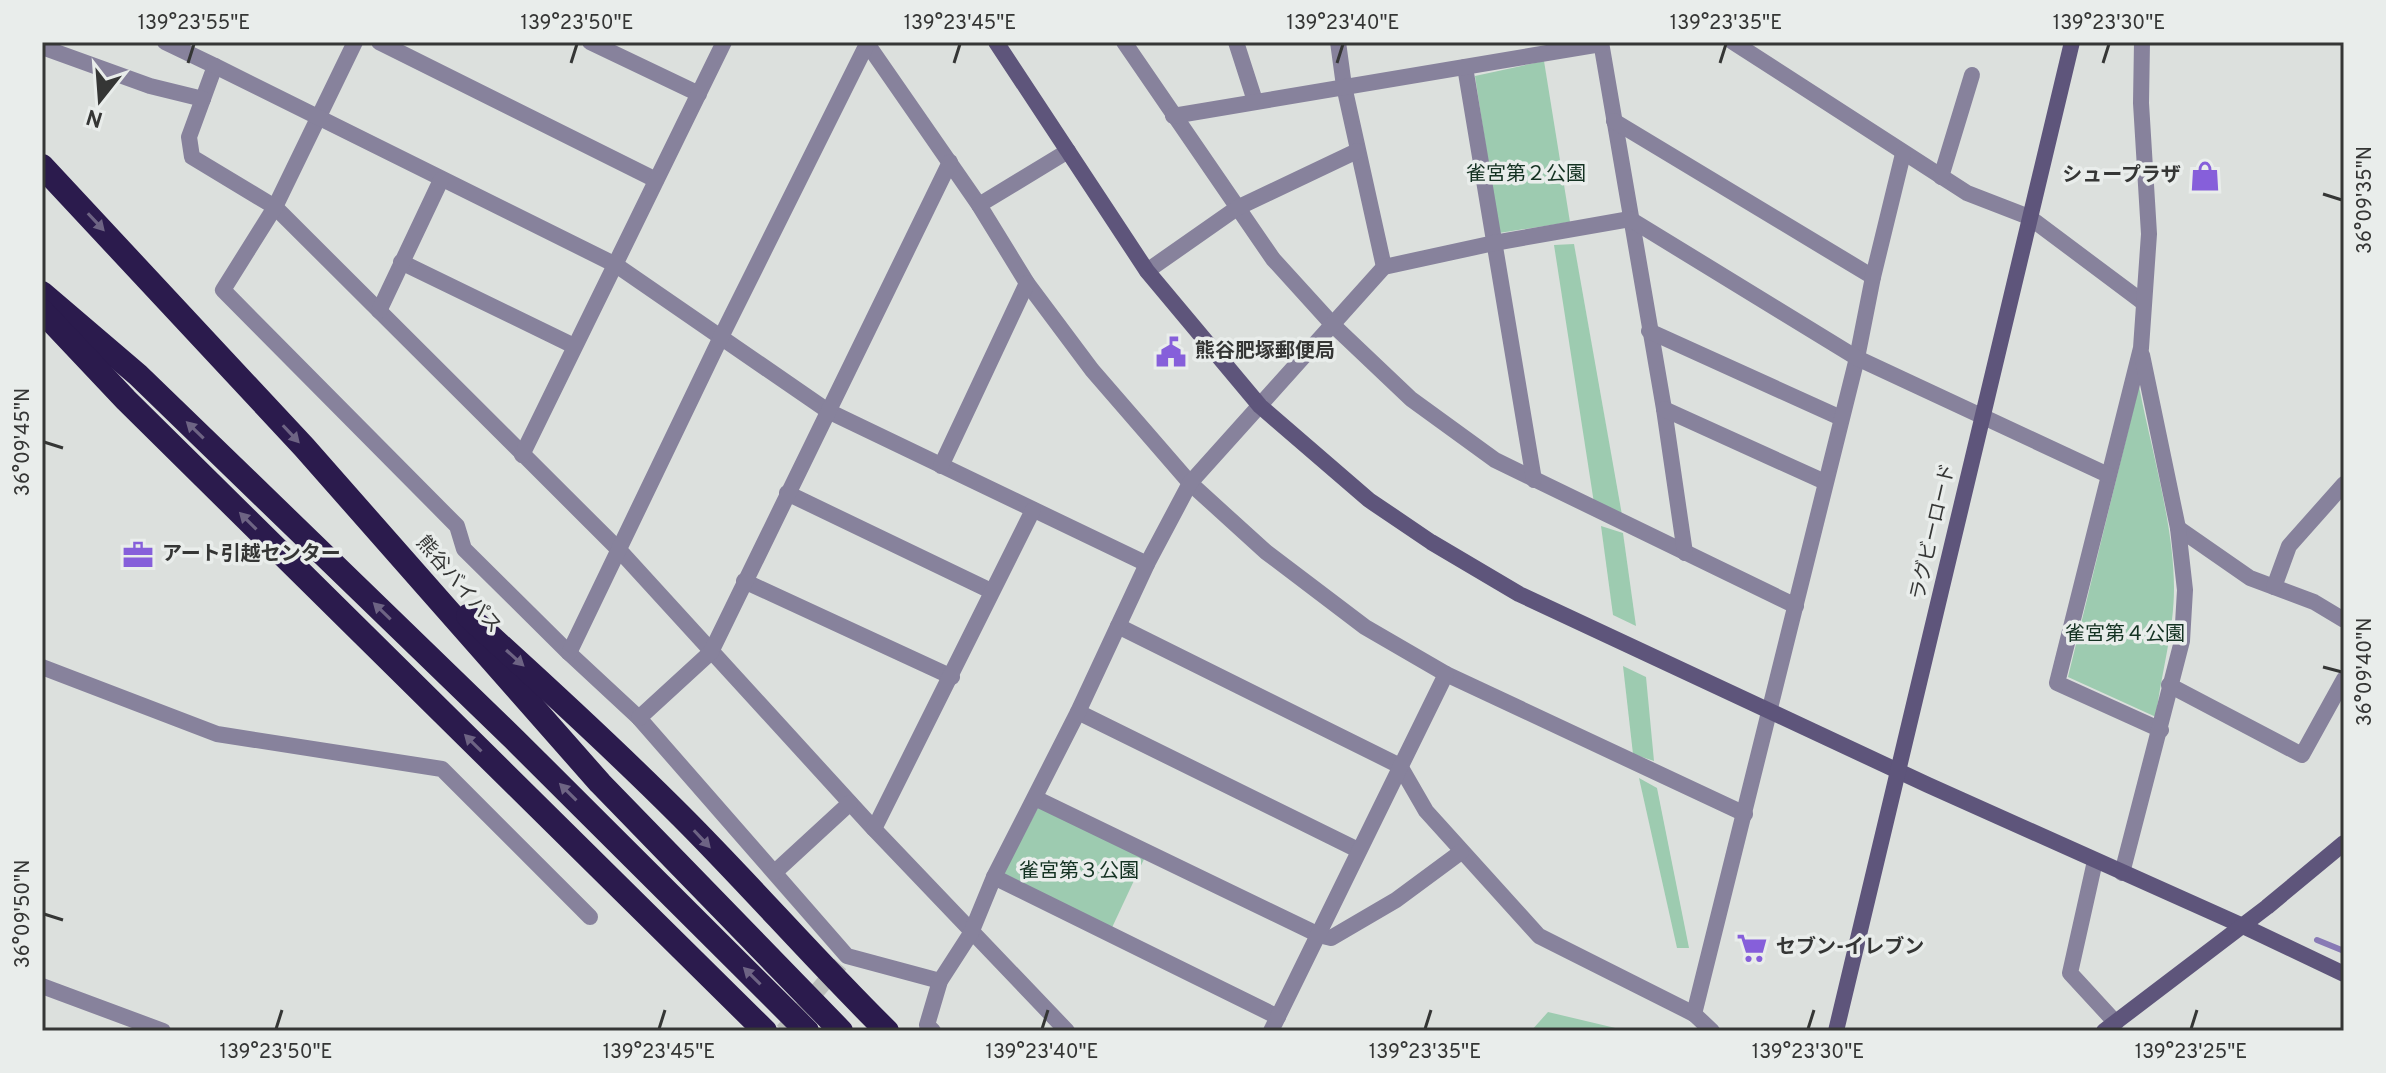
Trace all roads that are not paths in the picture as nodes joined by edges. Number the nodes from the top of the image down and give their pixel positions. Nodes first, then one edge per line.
1 (165, 42) edge
2 (355, 42) edge
3 (379, 42) edge
4 (590, 42) edge
5 (724, 42) edge
6 (996, 42) edge
7 (1124, 42) edge
8 (1236, 42) edge
9 (1338, 42) edge
10 (1733, 42) edge
11 (2072, 42) edge
12 (2142, 42) edge
13 (867, 43) edge
14 (1601, 43) edge
15 (42, 47) edge
16 (215, 66) junction
17 (1465, 67) junction
18 (1972, 75) dead end
19 (1344, 86) junction
20 (699, 94) junction
21 (203, 99) junction
22 (1255, 101) junction
23 (1173, 116) junction
24 (320, 118) junction
25 (1614, 121) junction
26 (1068, 151) junction
27 (1357, 151) junction
28 (1903, 154) junction
29 (950, 162) junction
30 (42, 166) edge
31 (1941, 177) junction
32 (441, 180) junction
33 (656, 180) junction
34 (979, 205) junction
35 (275, 207) junction
36 (1237, 208) junction
37 (2029, 217) junction
38 (1630, 219) junction
39 (1494, 243) junction
40 (401, 262) junction
41 (616, 265) junction
42 (1384, 267) junction
43 (1147, 271) junction
44 (1873, 277) junction
45 (1027, 283) junction
46 (42, 293) edge
47 (2144, 303) junction
48 (42, 311) edge
49 (379, 311) junction
50 (1333, 325) junction
51 (1649, 331) junction
52 (721, 337) junction
53 (574, 346) junction
54 (2141, 348) junction
55 (1857, 358) junction
56 (1260, 406) junction
57 (1664, 409) junction
58 (828, 411) junction
59 (1982, 417) junction
60 (1841, 418) junction
61 (522, 455) junction
62 (941, 466) junction
63 (2108, 475) junction
64 (1534, 480) junction
65 (1825, 482) junction
66 (1190, 483) junction
67 (2344, 484) edge
68 (787, 493) junction
69 (1033, 510) junction
70 (2178, 528) junction
71 (396, 549) junction
72 (620, 551) junction
73 (1685, 553) junction
74 (1147, 564) junction
75 (744, 581) junction
76 (2274, 587) junction
77 (991, 591) junction
78 (1796, 606) junction
79 (2344, 620) edge
80 (1118, 626) junction
81 (711, 652) junction
82 (569, 653) junction
83 (42, 667) edge
84 (1446, 674) junction
85 (952, 677) junction
86 (2344, 679) edge
87 (2169, 685) junction
88 (1078, 712) junction
89 (1771, 712) junction
90 (639, 718) junction
91 (2161, 730) junction
92 (1400, 766) junction
93 (1898, 771) junction
94 (1035, 798) junction
95 (850, 803) junction
96 (1745, 814) junction
97 (874, 829) junction
98 (2344, 843) edge
99 (1358, 850) junction
100 (1461, 852) junction
101 (2095, 861) junction
102 (775, 872) junction
103 (2122, 873) junction
104 (994, 877) junction
105 (590, 917) dead end
106 (2243, 926) junction
107 (971, 933) junction
108 (1319, 935) junction
109 (2344, 974) edge
110 (940, 981) junction
111 (42, 986) edge
112 (1694, 1014) junction
113 (1274, 1024) edge
114 (2110, 1027) edge
115 (163, 1031) edge
116 (765, 1031) edge
117 (807, 1031) edge
118 (841, 1031) edge
119 (887, 1031) edge
120 (933, 1031) edge
121 (1067, 1031) edge
122 (1712, 1031) edge
123 (1836, 1031) edge

1 - 16 street
2 - 24 street
3 - 33 street
4 - 20 street
5 - 20 street
6 - 26 street
7 - 23 street
8 - 22 street
9 - 19 street
10 - 28 street
11 - 37 street, ラグビーロード
12 - 47 street
13 - 29 street
13 - 52 street
14 - 17 street
14 - 25 street
15 - 21 street
16 - 21 street
16 - 24 street
17 - 19 street
17 - 39 street
18 - 31 street
19 - 22 street
19 - 27 street
20 - 33 street
21 - 35 street
22 - 23 street
23 - 36 street
24 - 32 street
24 - 35 street
25 - 38 street
25 - 44 street
26 - 34 street
26 - 43 street
27 - 36 street
27 - 42 street
28 - 31 street
28 - 44 street
29 - 34 street
29 - 58 street
30 -> 71 highway, 熊谷バイパス
31 - 37 street
32 - 40 street
32 - 41 street
33 - 41 street
34 - 45 street
35 - 49 street
35 - 82 street
36 - 43 street
36 - 50 street
37 - 47 street
37 - 59 street, ラグビーロード
38 - 39 street
38 - 51 street
38 - 55 street
39 - 42 street
39 - 64 street
40 - 49 street
40 - 53 street
41 - 52 street
41 - 53 street
42 - 50 street
43 - 56 street
44 - 55 street
45 - 62 street
45 - 66 street
117 -> 46 highway
47 - 54 street
116 -> 48 highway
49 - 61 street
50 - 56 street
50 - 64 street
51 - 57 street
51 - 60 street
52 - 58 street
52 - 72 street
53 - 61 street
54 - 63 street
54 - 70 street
55 - 59 street
55 - 60 street
56 - 66 street
56 - 89 street
57 - 65 street
57 - 73 street
58 - 62 street
58 - 68 street
59 - 63 street
59 - 93 street, ラグビーロード
60 - 65 street
61 - 72 street
62 - 69 street
63 - 91 street
64 - 73 street
65 - 78 street
66 - 74 street
66 - 84 street
67 - 76 street
68 - 75 street
68 - 77 street
69 - 74 street
69 - 77 street
70 - 76 street
70 - 87 street
71 - 118 highway, 熊谷バイパス
71 -> 119 highway
72 - 81 street
72 - 82 street
73 - 78 street
74 - 80 street
75 - 81 street
75 - 85 street
76 - 79 street
77 - 85 street
78 - 89 street
80 - 88 street
80 - 92 street
81 - 90 street
81 - 95 street
82 - 90 street
83 - 105 street
84 - 92 street
84 - 96 street
85 - 97 street
86 - 87 street
87 - 91 street
88 - 94 street
88 - 99 street
89 - 93 street
89 - 96 street
90 - 102 street
91 - 103 street
92 - 99 street
92 - 100 street
93 - 101 street
93 - 123 street, ラグビーロード
94 - 104 street
94 - 108 street
95 - 97 street
95 - 102 street
96 - 112 street
97 - 107 street
98 - 106 street
99 - 108 street
100 - 108 street
100 - 112 street
101 - 103 street
101 - 114 street
102 - 110 street
103 - 106 street
104 - 107 street
104 - 113 street
106 - 109 street
106 - 114 street
107 - 110 street
107 - 121 street
108 - 113 street
110 - 120 street
111 - 115 street
112 - 122 street

